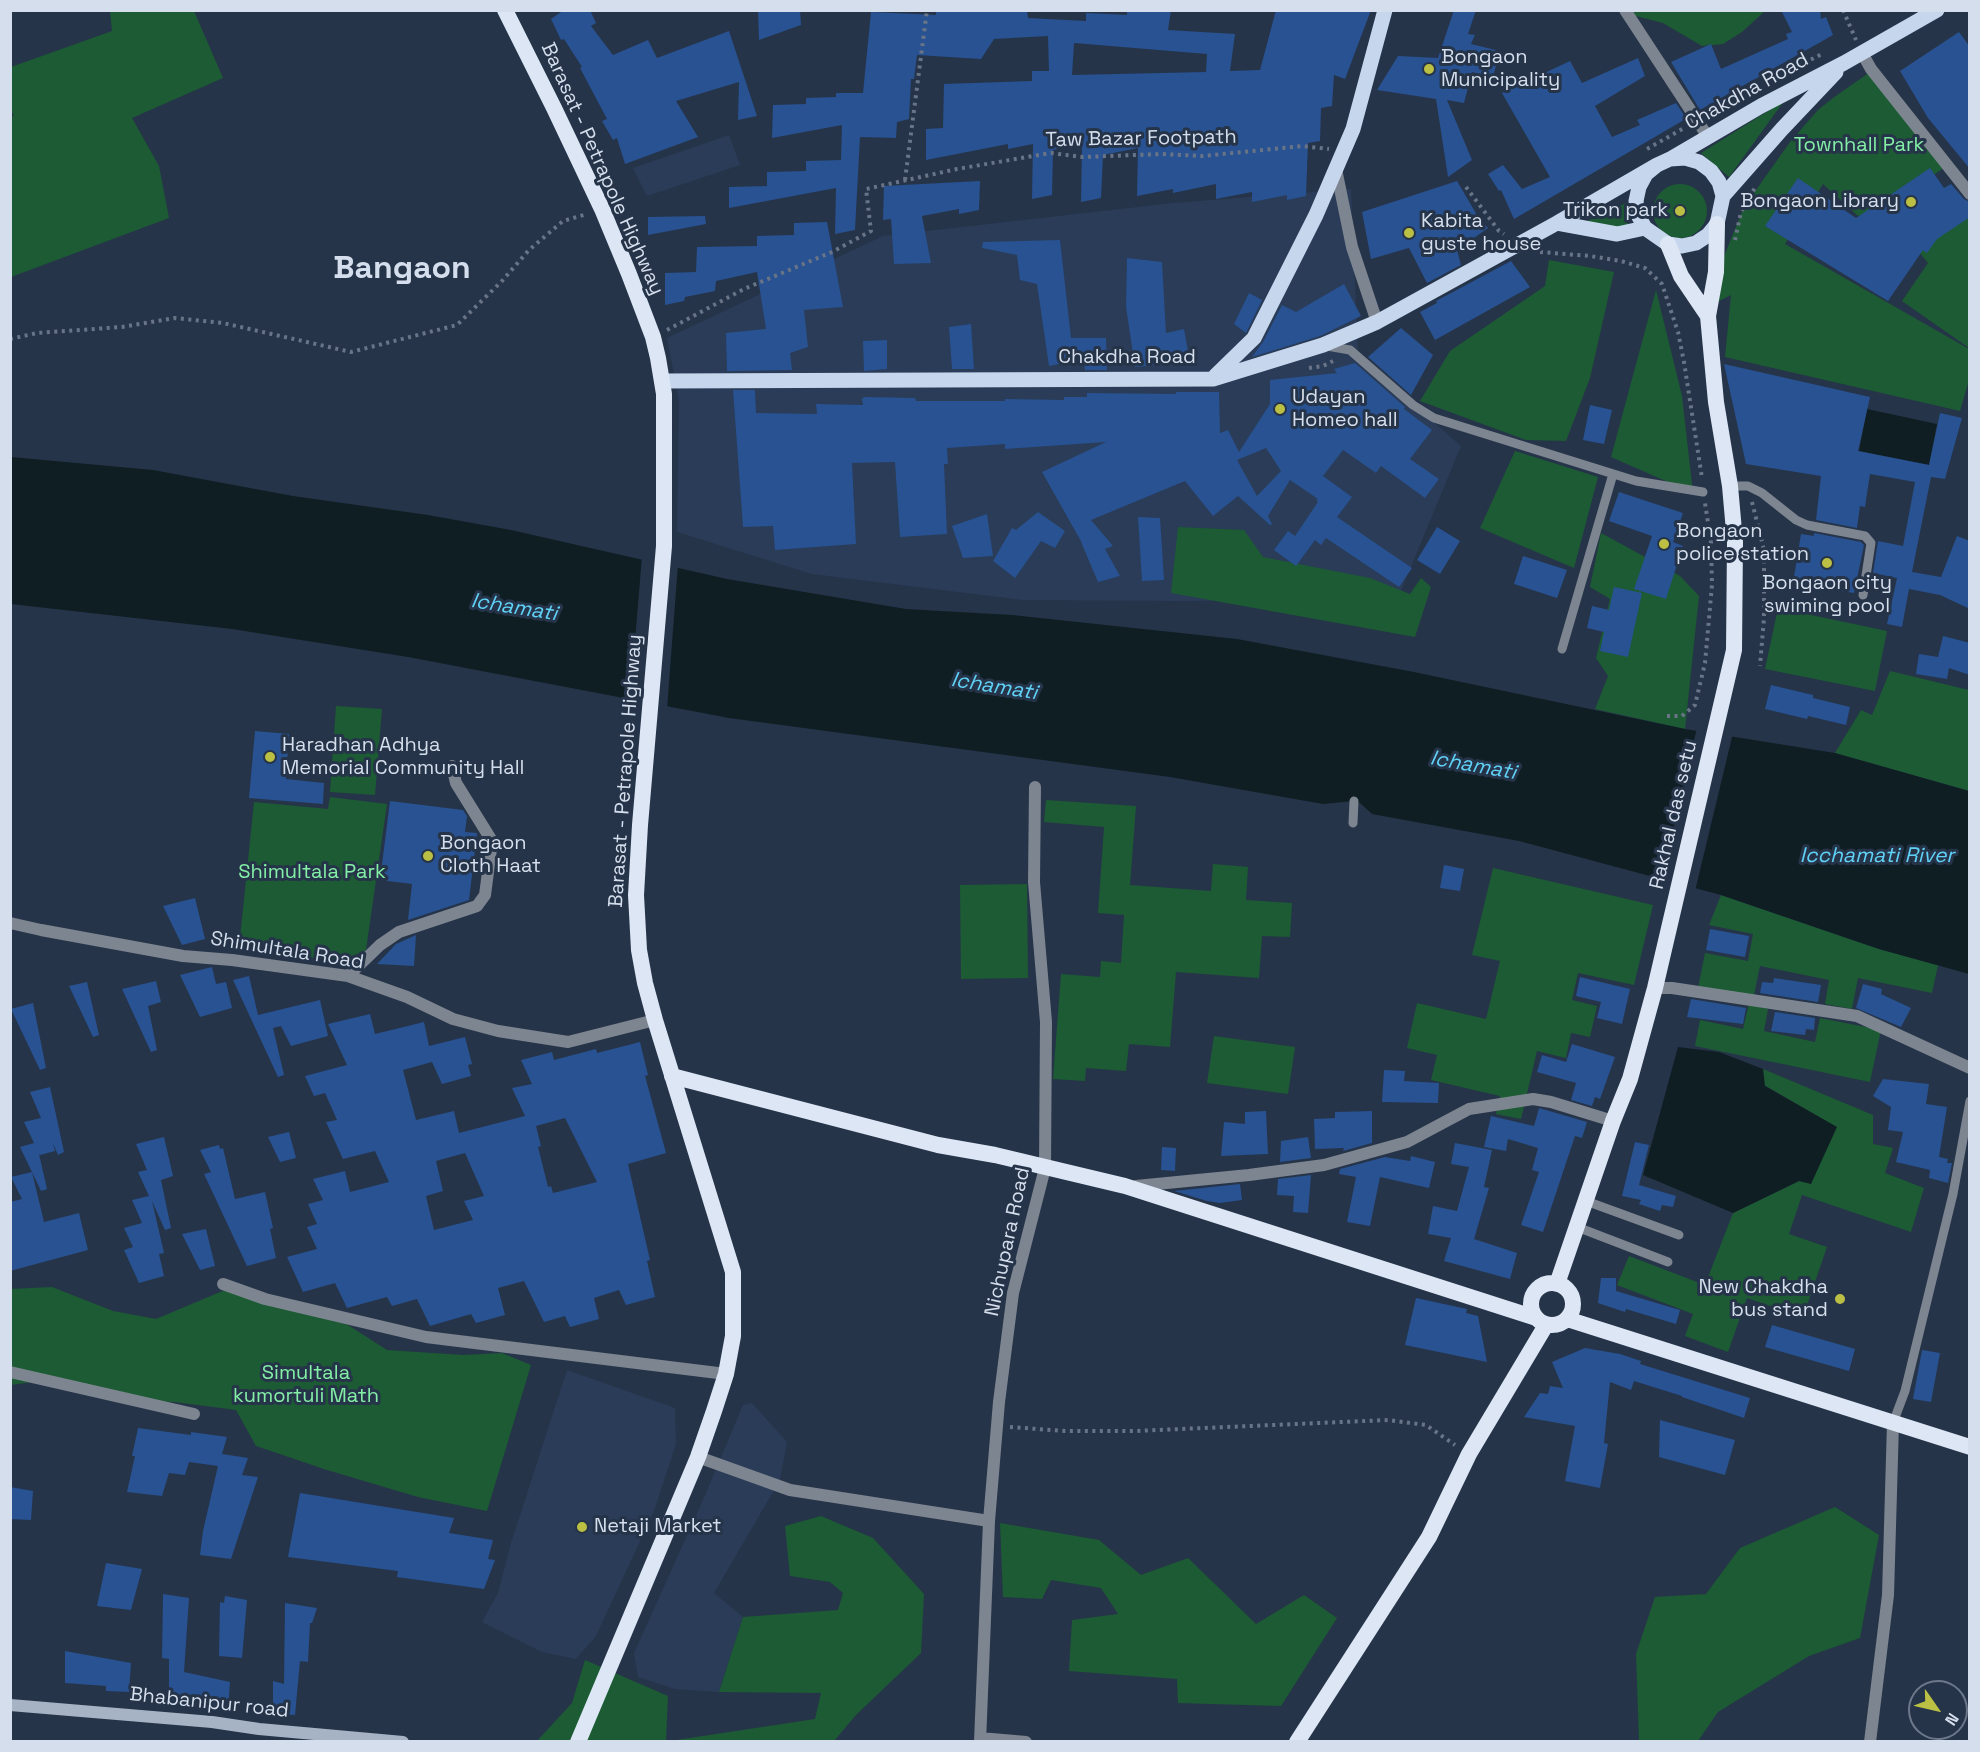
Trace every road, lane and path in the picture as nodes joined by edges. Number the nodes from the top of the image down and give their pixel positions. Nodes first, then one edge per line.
1 (505, 10) edge
2 (927, 10) edge
3 (1385, 10) edge
4 (1625, 10) edge
5 (1843, 10) edge
6 (1937, 10) edge
7 (1846, 44) dead end
8 (1859, 46) junction
9 (1826, 52) dead end
10 (1844, 63) junction
11 (1758, 87) dead end
12 (1687, 126) dead end
13 (1708, 137) junction
14 (1344, 151) junction
15 (1642, 152) dead end
16 (1664, 162) junction
17 (1336, 169) junction
18 (905, 180) junction
19 (1759, 182) dead end
20 (1466, 188) dead end
21 (1970, 194) edge
22 (1723, 196) junction
23 (602, 209) junction
24 (1557, 223) junction
25 (1717, 224) junction
26 (1645, 228) junction
27 (1510, 231) dead end
28 (1734, 243) dead end
29 (1668, 244) junction
30 (1529, 251) dead end
31 (1707, 316) junction
32 (1377, 322) junction
33 (652, 337) junction
34 (10, 339) edge
35 (1323, 345) junction
36 (1350, 350) junction
37 (1300, 370) dead end
38 (1213, 379) junction
39 (662, 381) junction
40 (1613, 474) junction
41 (1730, 486) junction
42 (1748, 486) junction
43 (1703, 492) junction
44 (1863, 596) dead end
45 (1562, 649) dead end
46 (1760, 666) dead end
47 (1667, 716) dead end
48 (452, 766) dead end
49 (1035, 787) dead end
50 (1354, 801) dead end
51 (1353, 823) dead end
52 (10, 923) edge
53 (348, 976) junction
54 (1656, 985) junction
55 (655, 1020) junction
56 (1970, 1068) edge
57 (672, 1076) junction
58 (1970, 1101) edge
59 (1613, 1121) junction
60 (1045, 1168) junction
61 (1125, 1186) junction
62 (1586, 1201) junction
63 (1577, 1227) junction
64 (1679, 1235) dead end
65 (1668, 1262) dead end
66 (223, 1284) dead end
67 (1557, 1284) junction
68 (1568, 1319) junction
69 (1541, 1321) junction
70 (10, 1372) edge
71 (726, 1374) junction
72 (194, 1414) dead end
73 (1893, 1423) junction
74 (997, 1426) junction
75 (1970, 1447) edge
76 (1469, 1454) junction
77 (698, 1457) junction
78 (989, 1521) junction
79 (10, 1705) edge
80 (980, 1739) edge
81 (403, 1742) edge
82 (578, 1742) edge
83 (1026, 1742) edge
84 (1297, 1742) edge
85 (1870, 1742) edge

1 - 23 highway, Barasat - Petrapole Highway
2 - 18 path
3 - 14 main road
4 - 13 street
5 - 8 path
6 - 8 main road, Chakdha Road
7 - 8 path
8 - 10 main road, Chakdha Road
8 - 21 street
9 - 11 path
10 - 13 main road, Chakdha Road
10 - 22 main road, Chakdha Road
12 - 15 path
13 - 16 main road, Chakdha Road
14 - 17 main road
14 - 18 path, Taw Bazar Footpath
16 - 22 main road, Chakdha Road
16 - 24 main road, Chakdha Road
16 - 26 main road, Chakdha Road
17 - 32 street
17 - 38 main road
18 - 33 path, Taw Bazar Footpath
19 - 28 path
20 - 27 path
22 - 25 main road
23 - 33 highway, Barasat - Petrapole Highway
23 - 34 path
24 - 26 main road
24 - 32 main road, Chakdha Road
25 - 29 main road
25 - 31 highway
26 - 29 main road
29 - 31 highway
30 - 43 path
31 - 41 highway, Rakhal das setu
32 - 35 main road, Chakdha Road
33 - 39 highway, Barasat - Petrapole Highway
35 - 36 lane
35 - 38 main road, Chakdha Road
36 - 37 path
36 - 40 lane
38 - 39 main road, Chakdha Road
39 - 55 highway, Barasat - Petrapole Highway
40 - 43 lane
40 - 45 lane
41 - 42 lane
41 - 54 highway, Rakhal das setu
42 - 44 lane
42 - 46 path
43 - 47 path
48 - 53 street
49 - 60 street, Nichupara Road
50 - 51 lane
52 - 53 street, Shimultala Road
53 - 55 street, Shimultala Road
54 - 56 street
54 - 59 highway, Rakhal das setu
55 - 57 highway, Barasat - Petrapole Highway
57 - 60 highway
57 - 71 highway, Barasat - Petrapole Highway
58 - 73 lane
59 - 61 street
59 - 62 highway, Rakhal das setu
60 - 61 highway
60 - 74 street, Nichupara Road
61 - 69 highway
62 - 63 highway, Rakhal das setu
62 - 64 lane
63 - 65 lane
63 - 67 highway, Rakhal das setu
66 - 71 street
67 - 68 highway
67 - 69 highway
68 - 69 highway
68 - 73 highway
69 - 76 highway
70 - 72 street
71 - 77 highway, Barasat - Petrapole Highway
73 - 75 highway
73 - 85 street
74 - 76 path
74 - 78 street, Nichupara Road
76 - 84 highway
77 - 78 street
77 - 82 highway, Barasat - Petrapole Highway
78 - 80 street, Nichupara Road
79 - 81 main road, Bhabanipur road
80 - 83 street

